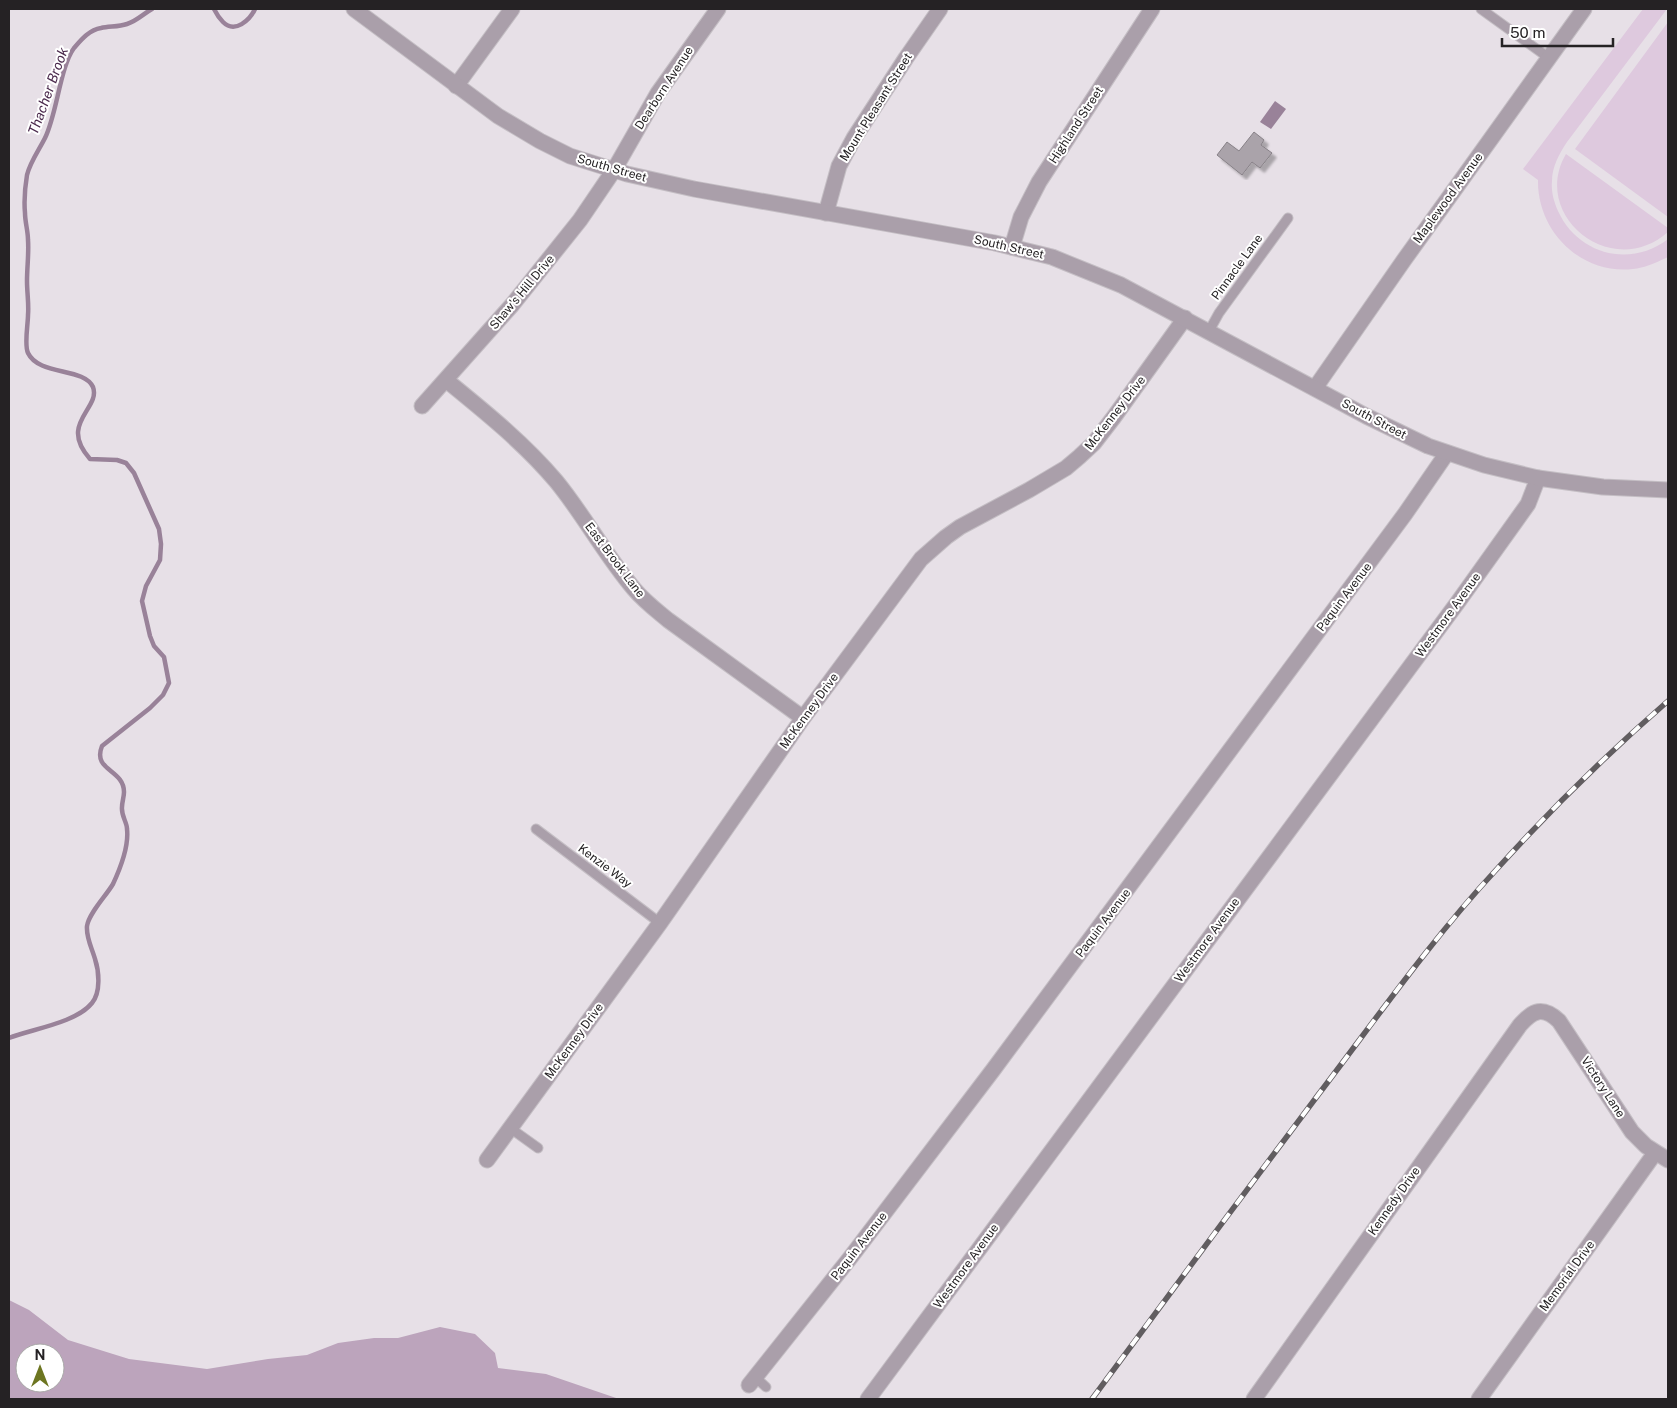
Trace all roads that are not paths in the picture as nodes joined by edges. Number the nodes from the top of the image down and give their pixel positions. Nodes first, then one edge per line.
1 (354, 9) edge
2 (512, 9) edge
3 (718, 9) edge
4 (940, 9) edge
5 (1152, 9) edge
6 (1481, 9) edge
7 (1584, 9) edge
8 (1549, 58) junction
9 (456, 86) junction
10 (614, 170) junction
11 (826, 213) junction
12 (1288, 218) dead end
13 (1012, 247) junction
14 (1185, 318) junction
15 (1209, 331) junction
16 (446, 380) junction
17 (1315, 388) junction
18 (422, 406) dead end
19 (1447, 453) junction
20 (1538, 478) junction
21 (1668, 490) edge
22 (803, 718) junction
23 (536, 829) dead end
24 (660, 923) junction
25 (1542, 1011) joint
26 (510, 1128) junction
27 (538, 1148) dead end
28 (1662, 1156) edge
29 (487, 1160) dead end
30 (757, 1383) dead end
31 (868, 1399) edge
32 (1254, 1399) edge
33 (1479, 1399) edge

1 - 9 street, South Street
2 - 9 street
3 - 10 street, Dearborn Avenue
4 - 11 street, Mount Pleasant Street
5 - 13 street, Highland Street
6 - 8 lane
7 - 8 street, Maplewood Avenue
8 - 17 street, Maplewood Avenue
9 - 10 street, South Street
10 - 11 street, South Street
10 - 16 street, Shaw's Hill Drive
11 - 13 street, South Street
12 - 15 lane, Pinnacle Lane
13 - 14 street, South Street
14 - 15 street, South Street
14 - 22 street, McKenney Drive
15 - 17 street, South Street
16 - 18 street, Shaw's Hill Drive
16 - 22 street, East Brook Lane
17 - 19 street, South Street
19 - 20 street, South Street
19 - 30 street, Paquin Avenue
20 - 21 street, South Street
20 - 31 street, Westmore Avenue
22 - 24 street, McKenney Drive
23 - 24 lane, Kenzie Way
24 - 26 street, McKenney Drive
25 - 28 street, Victory Lane
25 - 32 street, Kennedy Drive
26 - 27 lane
26 - 29 street, McKenney Drive
28 - 33 street, Memorial Drive

